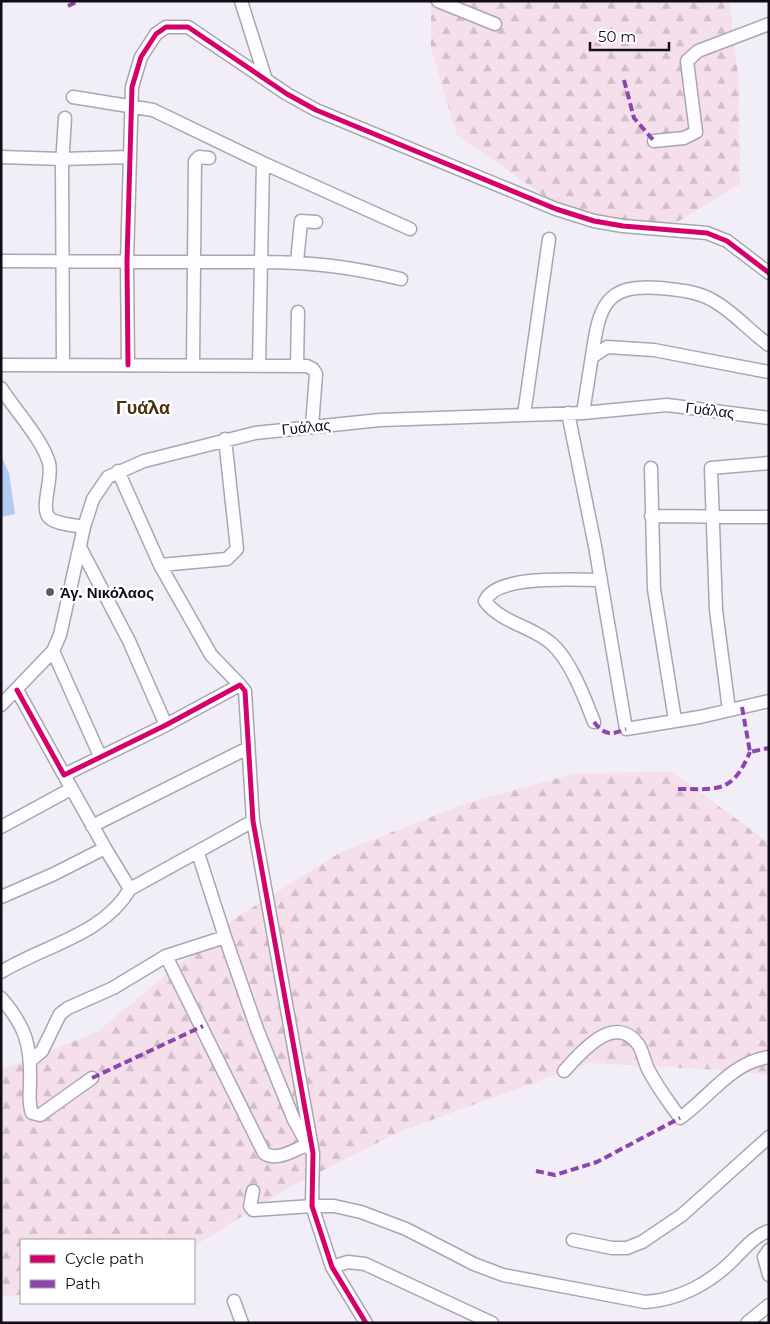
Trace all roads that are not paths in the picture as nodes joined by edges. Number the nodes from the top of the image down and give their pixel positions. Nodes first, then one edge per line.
1 (241, 1) edge
2 (438, 1) edge
3 (495, 24) dead end
4 (769, 24) edge
5 (266, 80) junction
6 (73, 97) dead end
7 (130, 105) junction
8 (65, 118) dead end
9 (654, 141) dead end
10 (1, 157) edge
11 (129, 157) junction
12 (209, 158) dead end
13 (62, 159) junction
14 (263, 163) junction
15 (316, 222) dead end
16 (410, 229) dead end
17 (549, 239) dead end
18 (64, 260) junction
19 (1, 261) edge
20 (127, 261) junction
21 (194, 262) junction
22 (261, 262) junction
23 (297, 262) junction
24 (769, 273) edge
25 (401, 279) dead end
26 (298, 312) dead end
27 (769, 345) edge
28 (592, 356) junction
29 (1, 365) edge
30 (63, 365) junction
31 (128, 365) junction
32 (193, 365) junction
33 (258, 366) junction
34 (297, 366) junction
35 (769, 372) edge
36 (1, 388) edge
37 (568, 413) junction
38 (583, 413) junction
39 (524, 415) junction
40 (769, 418) edge
41 (312, 426) junction
42 (225, 439) junction
43 (769, 463) edge
44 (651, 468) dead end
45 (118, 471) junction
46 (651, 516) junction
47 (712, 517) junction
48 (769, 517) edge
49 (84, 527) junction
50 (769, 528) edge
51 (80, 549) junction
52 (160, 565) junction
53 (600, 580) junction
54 (53, 651) junction
55 (240, 685) junction
56 (17, 690) junction
57 (769, 701) edge
58 (1, 704) edge
59 (729, 710) junction
60 (675, 720) junction
61 (594, 722) dead end
62 (166, 725) junction
63 (248, 748) junction
64 (100, 756) junction
65 (64, 775) junction
66 (71, 789) junction
67 (253, 821) junction
68 (92, 826) junction
69 (1, 827) edge
70 (105, 848) junction
71 (198, 853) junction
72 (130, 889) junction
73 (1, 897) edge
74 (226, 937) junction
75 (166, 956) junction
76 (1, 972) edge
77 (1, 998) edge
78 (769, 1057) edge
79 (30, 1060) junction
80 (564, 1071) dead end
81 (92, 1078) dead end
82 (769, 1137) edge
83 (310, 1149) junction
84 (253, 1191) dead end
85 (312, 1206) junction
86 (769, 1230) edge
87 (573, 1240) dead end
88 (769, 1250) edge
89 (332, 1267) junction
90 (769, 1274) edge
91 (234, 1301) dead end
92 (769, 1305) edge
93 (242, 1323) edge
94 (366, 1323) edge
95 (492, 1323) edge
96 (747, 1323) edge

1 - 5 street
2 - 3 street
4 - 9 street
5 - 7 street
5 - 24 street
6 - 7 street
7 - 11 street
7 - 14 street
8 - 13 street
10 - 13 street
11 - 13 street
11 - 20 street
12 - 21 street
13 - 18 street
14 - 16 street
14 - 22 street
15 - 23 street
17 - 39 street
18 - 19 street
18 - 20 street
18 - 30 street
20 - 21 street
20 - 31 street
21 - 22 street
21 - 32 street
22 - 23 street
22 - 33 street
23 - 25 street
26 - 34 street
27 - 28 street
28 - 35 street
28 - 38 street
29 - 30 street
30 - 31 street
31 - 32 street
32 - 33 street
33 - 34 street
34 - 41 street
36 - 49 street
37 - 38 street, Γυάλας
37 - 39 street, Γυάλας
37 - 53 street
38 - 40 street, Γυάλας
39 - 41 street, Γυάλας
41 - 42 street, Γυάλας
42 - 45 street, Γυάλας
42 - 52 street
43 - 47 street
44 - 46 street
45 - 49 street, Γυάλας
45 - 52 street
46 - 47 street
46 - 60 street
47 - 48 street
47 - 59 street
48 - 50 street
49 - 51 street, Γυάλας
51 - 54 street, Γυάλας
51 - 62 street
52 - 55 street
53 - 60 street
53 - 61 street
54 - 56 street, Γυάλας
54 - 64 street
55 - 62 street
55 - 63 street
56 - 58 street, Γυάλας
56 - 65 street
57 - 59 street
59 - 60 street
62 - 64 street
63 - 67 street
63 - 68 street
64 - 65 street
65 - 66 street
66 - 68 street
66 - 69 street
67 - 71 street
67 - 83 street
68 - 70 street
70 - 72 street
70 - 73 street
71 - 72 street
71 - 74 street
72 - 76 street
74 - 75 street
74 - 83 street
75 - 79 street
75 - 83 street
77 - 79 street
78 - 80 street
79 - 81 street
82 - 87 street
83 - 85 street
84 - 85 street
85 - 86 street
85 - 89 street
88 - 90 street
89 - 94 street
89 - 95 street
91 - 93 street
92 - 96 street

